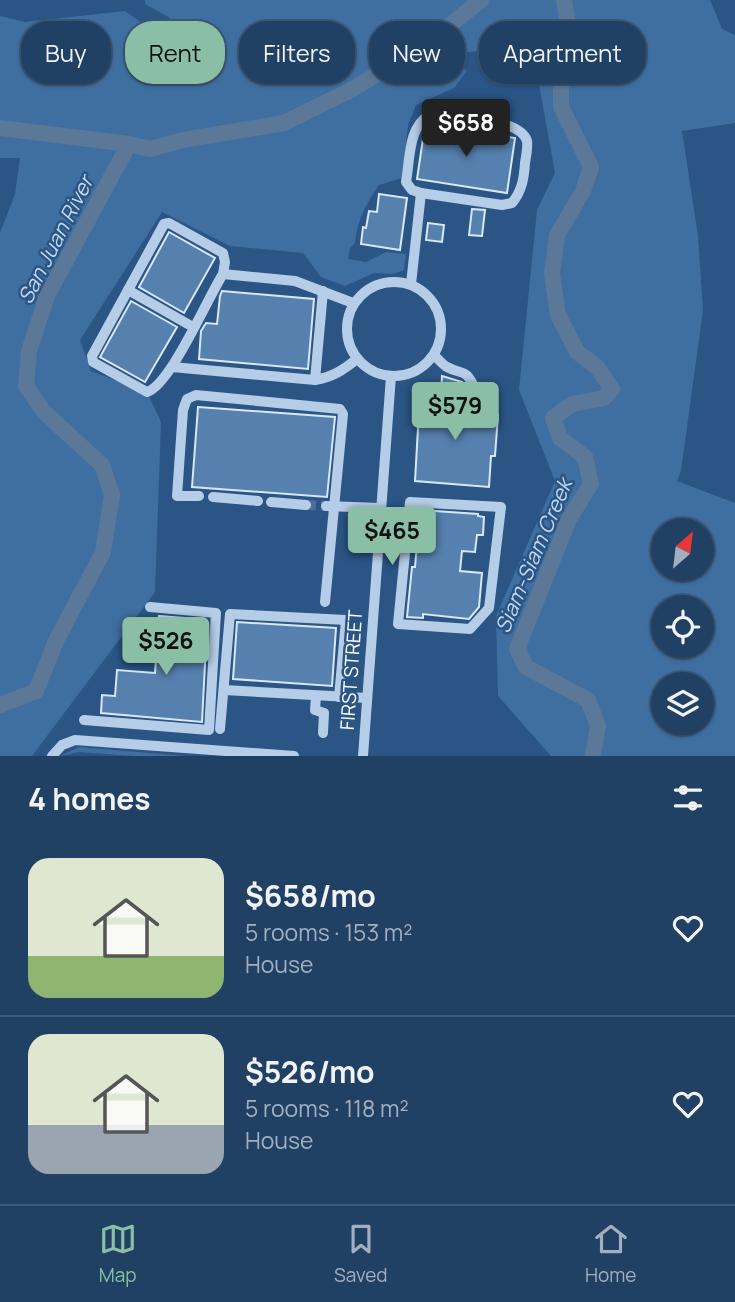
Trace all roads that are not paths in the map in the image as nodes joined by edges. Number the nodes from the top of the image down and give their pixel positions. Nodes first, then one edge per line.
1 (421, 193) junction
2 (223, 274) junction
3 (411, 284) junction
4 (128, 290) junction
5 (323, 291) junction
6 (353, 303) junction
7 (194, 327) junction
8 (434, 355) junction
9 (357, 359) junction
10 (172, 367) junction
11 (391, 376) junction
12 (315, 380) junction
13 (475, 388) dead end
14 (199, 496) dead end
15 (213, 497) dead end
16 (258, 501) dead end
17 (271, 502) dead end
18 (306, 505) tunnel mouth
19 (330, 506) junction
20 (380, 513) junction
21 (410, 520) junction
22 (325, 602) dead end
23 (150, 607) dead end
24 (223, 690) junction
25 (316, 696) junction
26 (339, 697) junction
27 (367, 698) junction
28 (84, 720) dead end
29 (144, 726) junction
30 (220, 729) dead end
31 (323, 733) dead end
32 (143, 744) junction
33 (52, 756) edge
34 (294, 756) edge
35 (363, 756) edge

1 - 1 street
1 - 3 street
2 - 4 street
2 - 5 street
2 - 7 street
3 - 6 street
3 - 8 street
4 - 7 street
4 - 10 street
5 - 6 street
5 - 12 street
6 - 9 street
7 - 10 street
8 - 11 street
8 - 13 street
9 - 11 street
9 - 12 street
10 - 12 street
11 - 20 street, FIRST STREET
14 - 19 street
15 - 16 street
17 - 18 street
19 - 20 street
19 - 22 street
20 - 21 street
20 - 27 street, FIRST STREET
21 - 21 street
23 - 29 street
24 - 25 street
24 - 26 street
24 - 30 street
25 - 26 street
25 - 31 street
26 - 27 street
27 - 35 street, FIRST STREET
28 - 29 street
29 - 32 street
32 - 33 street
32 - 34 street

